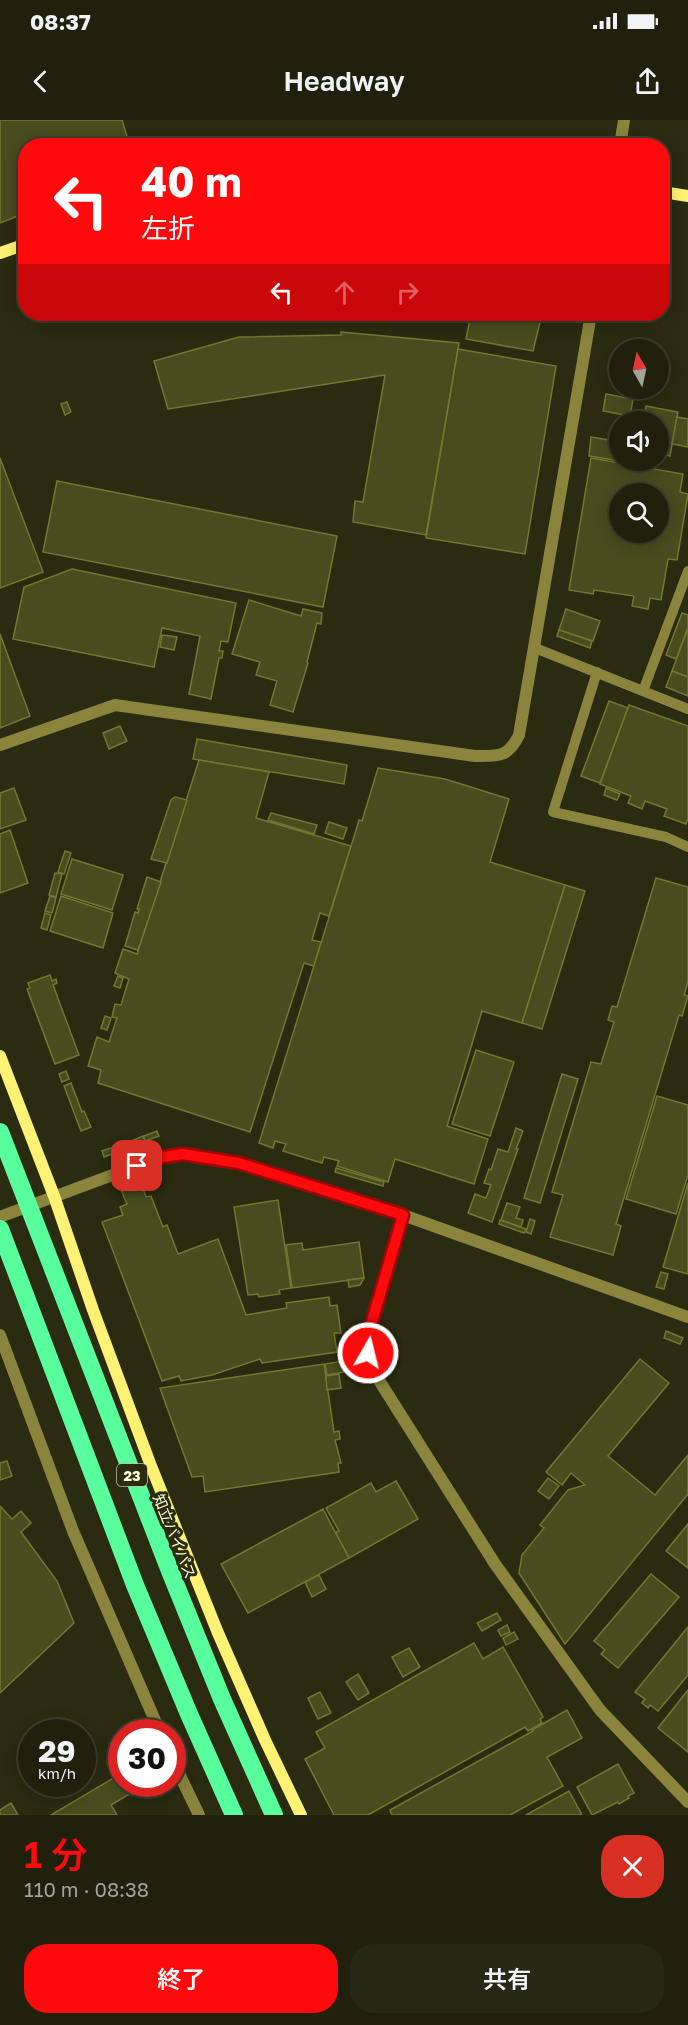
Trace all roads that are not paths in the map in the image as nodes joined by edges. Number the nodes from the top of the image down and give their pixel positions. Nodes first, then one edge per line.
1 (624, 120) edge
2 (621, 138) edge
3 (670, 193) edge
4 (688, 196) edge
5 (18, 247) edge
6 (0, 253) edge
7 (590, 321) edge
8 (688, 571) edge
9 (535, 648) junction
10 (597, 672) junction
11 (643, 691) junction
12 (688, 709) edge
13 (0, 745) edge
14 (688, 847) edge
15 (0, 1056) edge
16 (0, 1132) edge
17 (54, 1196) junction
18 (403, 1215) junction
19 (0, 1216) edge
20 (0, 1229) edge
21 (688, 1317) edge
22 (0, 1335) edge
23 (154, 1719) edge
24 (186, 1788) edge
25 (688, 1802) edge
26 (199, 1815) edge
27 (234, 1815) edge
28 (274, 1815) edge
29 (301, 1815) edge

1 - 2 street
3 - 4 street
5 - 6 street
7 - 9 street
8 - 11 lane
9 - 10 lane
9 - 13 street
10 - 11 lane
10 - 14 lane
11 - 12 lane
15 - 17 street
16 - 28 highway, 知立バイパス / 23, bridge
17 - 18 street
17 - 19 street
17 - 29 street
18 - 21 street
18 - 25 street
20 - 27 highway, 23
22 - 23 street
24 - 26 street

